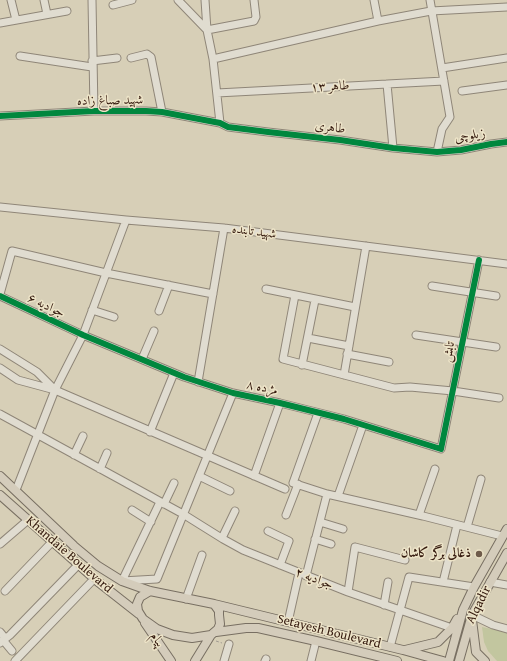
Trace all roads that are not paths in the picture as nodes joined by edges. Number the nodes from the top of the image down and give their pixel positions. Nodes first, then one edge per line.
1 (11, 0) edge
2 (44, 0) edge
3 (92, 0) edge
4 (132, 0) edge
5 (178, 0) edge
6 (205, 0) edge
7 (255, 0) edge
8 (374, 0) edge
9 (430, 0) edge
10 (113, 5) dead end
11 (507, 7) edge
12 (67, 11) dead end
13 (431, 11) junction
14 (47, 14) junction
15 (16, 20) junction
16 (378, 21) junction
17 (0, 23) edge
18 (207, 30) junction
19 (20, 56) dead end
20 (117, 58) dead end
21 (131, 58) dead end
22 (507, 58) edge
23 (213, 59) junction
24 (92, 64) junction
25 (442, 68) junction
26 (444, 81) junction
27 (387, 84) junction
28 (507, 85) edge
29 (462, 91) dead end
30 (217, 93) junction
31 (94, 111) junction
32 (162, 112) junction
33 (0, 115) edge
34 (220, 122) junction
35 (507, 142) edge
36 (393, 148) junction
37 (437, 152) junction
38 (0, 207) edge
39 (126, 220) junction
40 (224, 228) junction
41 (366, 246) junction
42 (479, 260) junction
43 (507, 264) edge
44 (106, 273) junction
45 (169, 285) junction
46 (432, 286) dead end
47 (266, 289) dead end
48 (472, 293) junction
49 (213, 294) junction
50 (0, 295) edge
51 (295, 295) junction
52 (496, 296) dead end
53 (315, 300) junction
54 (355, 307) junction
55 (92, 310) junction
56 (159, 311) dead end
57 (114, 317) dead end
58 (154, 331) dead end
59 (83, 335) junction
60 (416, 335) dead end
61 (308, 338) junction
62 (463, 342) junction
63 (496, 347) dead end
64 (0, 348) edge
65 (348, 350) junction
66 (142, 359) junction
67 (389, 362) dead end
68 (302, 365) junction
69 (0, 368) edge
70 (174, 373) junction
71 (344, 375) junction
72 (198, 382) junction
73 (55, 390) junction
74 (453, 391) junction
75 (233, 393) junction
76 (499, 398) dead end
77 (280, 403) junction
78 (318, 413) junction
79 (0, 414) edge
80 (363, 425) junction
81 (150, 432) junction
82 (38, 435) junction
83 (83, 436) dead end
84 (441, 449) joint
85 (107, 453) dead end
86 (74, 455) junction
87 (208, 456) junction
88 (100, 469) junction
89 (435, 469) dead end
90 (0, 476) edge
91 (199, 476) junction
92 (254, 476) junction
93 (481, 479) dead end
94 (174, 483) dead end
95 (295, 483) junction
96 (285, 489) dead end
97 (16, 490) junction
98 (230, 491) dead end
99 (0, 494) edge
100 (327, 494) junction
101 (338, 496) junction
102 (162, 503) junction
103 (132, 510) dead end
104 (235, 511) dead end
105 (183, 514) junction
106 (286, 515) dead end
107 (419, 515) junction
108 (28, 520) junction
109 (151, 522) junction
110 (320, 522) junction
111 (457, 525) junction
112 (467, 527) junction
113 (343, 529) dead end
114 (507, 529) edge
115 (268, 531) dead end
116 (502, 536) junction
117 (222, 538) junction
118 (315, 539) junction
119 (52, 542) junction
120 (0, 544) edge
121 (331, 544) dead end
122 (493, 552) junction
123 (202, 555) dead end
124 (505, 556) edge
125 (405, 560) dead end
126 (78, 565) junction
127 (280, 565) junction
128 (303, 574) junction
129 (94, 579) junction
130 (122, 581) junction
131 (388, 582) dead end
132 (443, 582) junction
133 (490, 582) junction
134 (507, 585) edge
135 (474, 587) junction
136 (5, 591) dead end
137 (150, 591) junction
138 (348, 592) junction
139 (186, 599) junction
140 (214, 604) junction
141 (384, 605) junction
142 (400, 610) junction
143 (463, 610) junction
144 (472, 615) junction
145 (141, 616) junction
146 (288, 622) junction
147 (452, 628) junction
148 (507, 629) edge
149 (0, 632) edge
150 (212, 635) junction
151 (347, 637) junction
152 (3, 640) edge
153 (316, 641) junction
154 (229, 644) road end
155 (390, 647) junction
156 (345, 648) junction
157 (403, 650) junction
158 (12, 652) dead end
159 (15, 661) edge
160 (170, 661) edge
161 (195, 661) edge
162 (224, 661) edge
163 (311, 661) edge
164 (396, 661) edge
165 (443, 661) edge
166 (449, 661) edge
167 (459, 661) edge
168 (485, 661) edge

1 - 15 street
2 - 14 street
3 - 24 street
4 - 10 street
5 - 18 street
6 - 18 street
7 - 18 street
8 - 16 street
9 - 13 street
11 - 13 street
12 - 14 street
13 - 16 street
13 - 25 street
14 - 15 street
15 - 17 street
16 - 23 street
18 - 23 street
19 - 24 street
20 - 24 street
21 - 32 street
22 - 25 street
23 - 30 street
24 - 31 street
25 - 26 street
26 - 27 street, طاهر ۱۳
26 - 37 street
27 - 30 street, طاهر ۱۳
27 - 36 street
28 - 29 street
30 - 34 street
31 - 32 street, شهید صباغ زاده
31 - 33 street, شهید صباغ زاده
32 - 34 street, شهید صباغ زاده
34 - 36 street, طاهری
35 - 37 street, زیلوچی
36 - 37 street, طاهری
38 - 39 street, شهید تابنده
39 - 40 street, شهید تابنده
39 - 44 street
40 - 41 street, شهید تابنده
40 - 49 street
41 - 42 street, شهید تابنده
41 - 54 street
42 - 43 street, شهید تابنده
42 - 48 street, تابش
44 - 45 street
44 - 50 street
44 - 55 street
45 - 49 street
45 - 56 street
46 - 48 street
47 - 51 street
48 - 52 street
48 - 62 street, تابش
49 - 72 street
50 - 59 street, جوادیه ۶
51 - 53 street
51 - 68 street
53 - 54 street
53 - 61 street
54 - 65 street
55 - 57 street
55 - 59 street
58 - 66 street
59 - 66 street, مژده ۸
59 - 73 street
60 - 62 street
61 - 65 street
61 - 68 street
62 - 63 street
62 - 74 street, تابش
64 - 73 street
65 - 67 street
65 - 71 street
66 - 70 street, مژده ۸
68 - 71 street
69 - 73 street
70 - 72 street, مژده ۸
70 - 81 street
71 - 74 street
72 - 75 street, مژده ۸
73 - 81 street
73 - 82 street
74 - 76 street
74 - 84 street, تابش
75 - 77 street, مژده ۸
75 - 87 street
77 - 78 street, مژده ۸
77 - 92 street
78 - 80 street, مژده ۸
78 - 95 street
79 - 82 street, جوادیه ۲
80 - 84 street, مژده ۸
80 - 101 street
81 - 87 street
82 - 86 street, جوادیه ۲
82 - 97 street
83 - 86 street
85 - 88 street
86 - 88 street, جوادیه ۲
87 - 91 street
87 - 92 street
88 - 102 street, جوادیه ۲
89 - 107 street
90 - 97 main road, Khandaie Boulevard
91 - 98 street
91 - 105 street
92 - 96 street
93 - 112 street
94 - 102 street
95 - 100 street
95 - 106 street
97 - 130 main road, Khandaie Boulevard
99 - 108 main road, Khandaie Boulevard
100 - 101 street
100 - 110 street
101 - 107 street
102 - 105 street, جوادیه ۲
102 - 109 street
103 - 109 street
104 - 117 street
105 - 117 street, جوادیه ۲
105 - 130 street
107 - 111 street
108 - 119 main road, Khandaie Boulevard
108 - 120 street
109 - 130 street
110 - 113 street
110 - 118 street
111 - 112 street
111 - 132 street
112 - 116 street
114 - 116 main road
115 - 127 street
116 - 122 main road
117 - 127 street, جوادیه ۲
118 - 121 street
118 - 128 street
119 - 126 main road, Khandaie Boulevard
119 - 136 street
122 - 124 main road
122 - 135 main road
123 - 139 street
124 - 133 main road, Alqadir
125 - 138 street
126 - 129 main road, Khandaie Boulevard
126 - 152 street
127 - 128 street, جوادیه ۲
128 - 138 street, جوادیه ۲
128 - 146 street
129 - 145 main road, Khandaie Boulevard
129 - 159 street
130 - 137 main road, Khandaie Boulevard
131 - 141 street
132 - 135 street
132 - 142 street
133 - 134 street
133 - 144 main road, Alqadir
135 - 143 main road
137 - 139 main road, Khandaie Boulevard
137 - 145 main road
138 - 141 street, جوادیه ۲
139 - 140 main road, Setayesh Boulevard
140 - 146 main road, Setayesh Boulevard
140 - 150 main road
141 - 142 street, جوادیه ۲
142 - 147 street, جوادیه ۲
142 - 155 street
143 - 147 main road
143 - 166 main road
144 - 148 street
144 - 167 main road, Alqadir
144 - 168 main road
145 - 150 main road, Setayesh Boulevard
145 - 160 main road, پیام
146 - 151 main road, Setayesh Boulevard
147 - 157 main road
149 - 152 street
150 - 153 main road, Setayesh Boulevard
150 - 161 main road
151 - 155 main road, Setayesh Boulevard
151 - 156 main road
152 - 158 street
153 - 156 main road, Setayesh Boulevard
153 - 163 street
154 - 162 street
155 - 157 main road, Setayesh Boulevard
156 - 164 main road, Setayesh Boulevard
157 - 165 main road, Setayesh Boulevard

